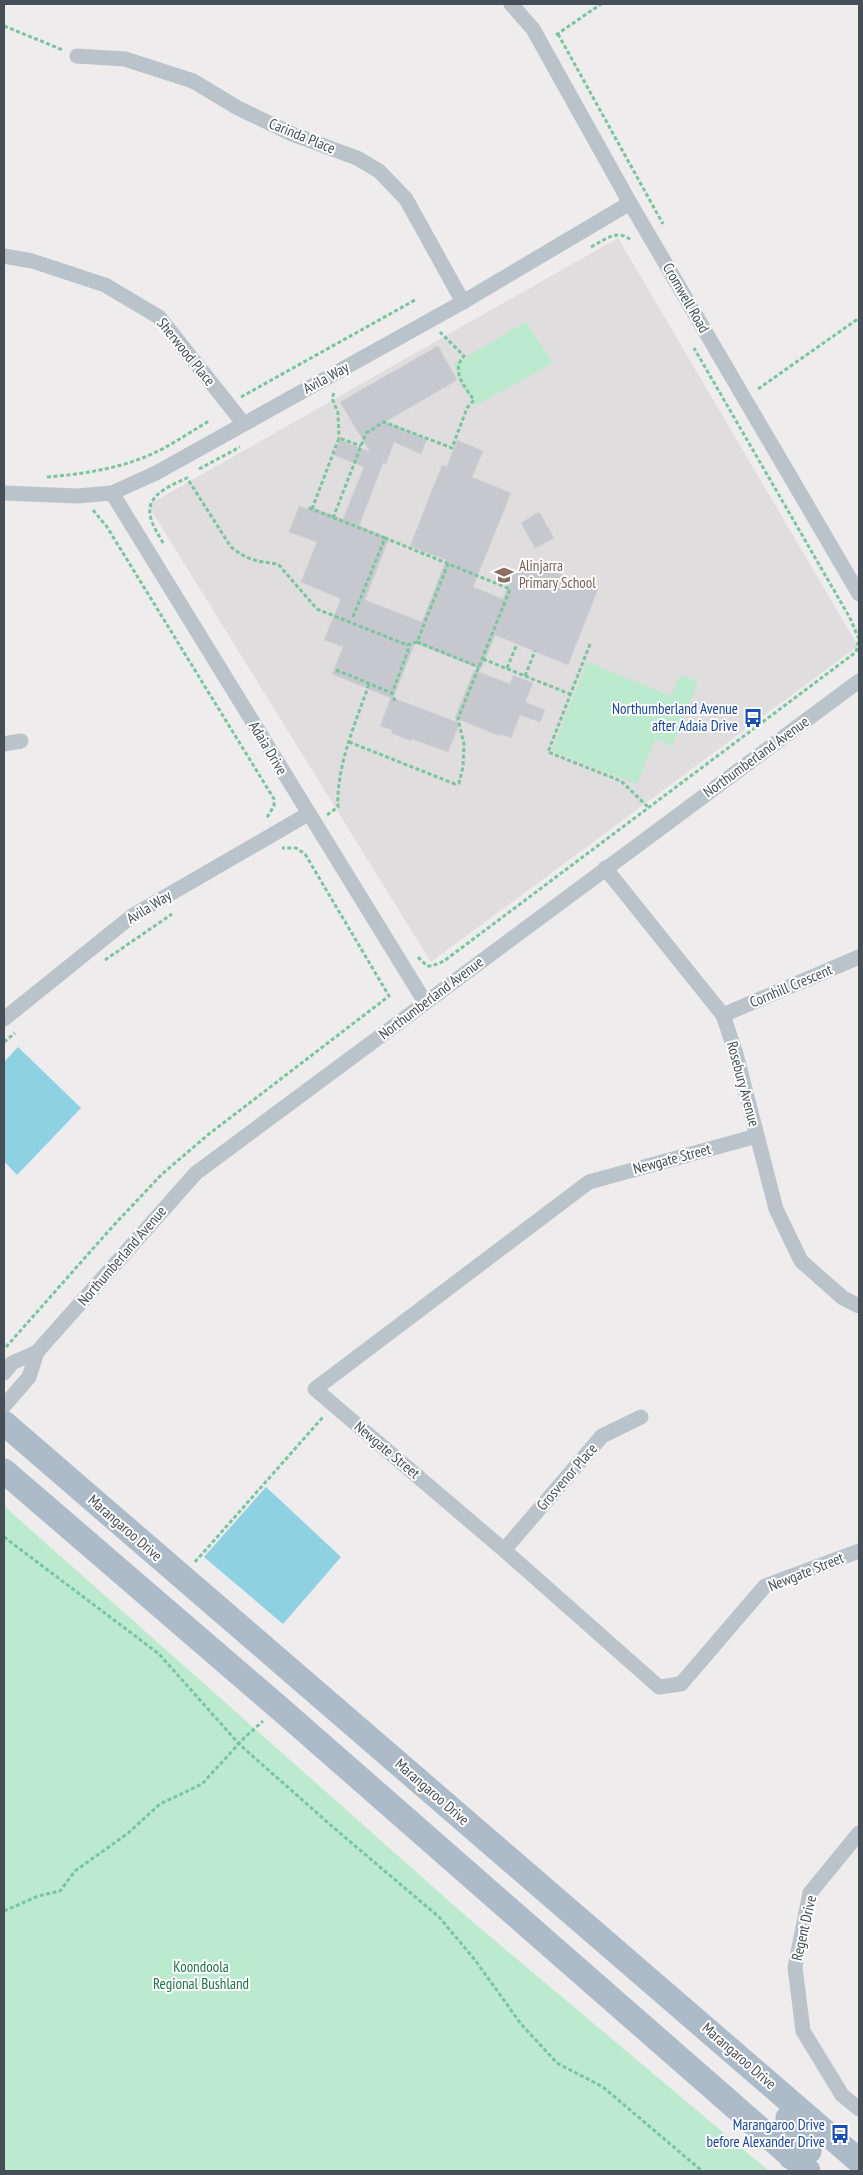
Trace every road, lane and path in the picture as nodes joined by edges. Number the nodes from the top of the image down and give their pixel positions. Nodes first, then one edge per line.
1 (511, 4) edge
2 (601, 4) edge
3 (4, 26) edge
4 (77, 56) joint
5 (630, 203) junction
6 (667, 231) dead end
7 (637, 247) dead end
8 (583, 251) dead end
9 (4, 256) edge
10 (415, 300) dead end
11 (463, 302) junction
12 (859, 318) edge
13 (448, 326) dead end
14 (440, 331) junction
15 (433, 335) dead end
16 (693, 346) dead end
17 (338, 391) dead end
18 (240, 398) dead end
19 (745, 398) junction
20 (209, 421) dead end
21 (244, 424) junction
22 (340, 438) junction
23 (361, 446) junction
24 (43, 478) dead end
25 (4, 493) edge
26 (112, 493) junction
27 (88, 504) dead end
28 (141, 511) dead end
29 (150, 511) junction
30 (333, 518) junction
31 (111, 524) dead end
32 (106, 527) junction
33 (385, 538) junction
34 (165, 546) dead end
35 (448, 564) junction
36 (859, 594) edge
37 (352, 619) dead end
38 (417, 642) junction
39 (517, 644) dead end
40 (590, 644) dead end
41 (407, 645) junction
42 (535, 651) dead end
43 (483, 659) junction
44 (479, 667) junction
45 (507, 668) junction
46 (336, 670) dead end
47 (525, 676) junction
48 (859, 681) edge
49 (369, 684) junction
50 (392, 693) junction
51 (570, 694) junction
52 (395, 701) dead end
53 (22, 741) dead end
54 (350, 742) junction
55 (4, 744) edge
56 (322, 806) dead end
57 (648, 807) junction
58 (308, 814) junction
59 (327, 815) junction
60 (265, 821) dead end
61 (331, 821) dead end
62 (279, 848) dead end
63 (605, 868) junction
64 (173, 913) dead end
65 (413, 952) dead end
66 (859, 957) edge
67 (103, 962) dead end
68 (425, 1002) junction
69 (723, 1015) junction
70 (4, 1019) edge
71 (19, 1029) dead end
72 (4, 1042) edge
73 (757, 1136) junction
74 (859, 1306) edge
75 (4, 1349) edge
76 (37, 1352) junction
77 (4, 1373) edge
78 (334, 1405) junction
79 (4, 1406) edge
80 (641, 1418) dead end
81 (4, 1423) edge
82 (4, 1471) edge
83 (4, 1537) edge
84 (504, 1550) junction
85 (859, 1551) edge
86 (181, 1577) junction
87 (277, 1706) junction
88 (239, 1744) junction
89 (859, 1833) edge
90 (4, 1911) edge
91 (713, 2034) junction
92 (859, 2109) edge
93 (859, 2161) edge
94 (800, 2164) edge
95 (702, 2171) edge

1 - 5 street, Cromwell Road
2 - 6 path
3 - 4 path
4 - 11 street, Carinda Place
5 - 11 street, Avila Way
5 - 19 street, Cromwell Road
7 - 8 path
9 - 21 street, Sherwood Place
10 - 18 path
11 - 21 street, Avila Way
12 - 19 path
13 - 14 path
14 - 15 path
14 - 23 path
16 - 57 path
17 - 22 path
19 - 36 street, Cromwell Road
20 - 24 path
21 - 26 street, Avila Way
22 - 23 path
22 - 30 path
23 - 30 path
25 - 26 street, Avila Way
26 - 58 street, Adaia Drive
27 - 32 path
28 - 29 path
29 - 34 path
29 - 41 path
30 - 33 path
31 - 32 path
32 - 60 path
33 - 35 path
33 - 37 path
35 - 38 path
35 - 43 path
38 - 41 path
38 - 44 path
39 - 45 path
40 - 51 path
41 - 50 path
42 - 47 path
43 - 44 path
43 - 45 path
44 - 54 path
45 - 47 path
46 - 49 path
47 - 51 path
48 - 63 street, Northumberland Avenue
49 - 50 path
49 - 54 path
50 - 52 path
51 - 57 path
53 - 55 street
54 - 59 path
56 - 59 path
57 - 65 path
58 - 68 street, Adaia Drive
58 - 70 street, Avila Way
59 - 61 path
62 - 75 path
63 - 68 street, Northumberland Avenue
63 - 69 street, Rosebury Avenue
64 - 67 path
66 - 69 street, Cornhill Crescent
68 - 76 street, Northumberland Avenue
69 - 73 street, Rosebury Avenue
71 - 72 path
73 - 74 street, Rosebury Avenue
73 - 78 street, Newgate Street
76 - 77 street, Northumberland Avenue
76 - 79 street, Northumberland Avenue
78 - 84 street, Newgate Street
78 - 86 path
80 - 84 street, Grosvenor Place
81 - 86 main road, Marangaroo Drive
82 - 87 main road
83 - 88 path
84 - 85 street, Newgate Street
86 - 91 main road, Marangaroo Drive
87 - 88 path
87 - 94 main road
88 - 90 path
88 - 95 path
89 - 92 street, Regent Drive
91 - 93 main road, Marangaroo Drive
91 - 94 main road

